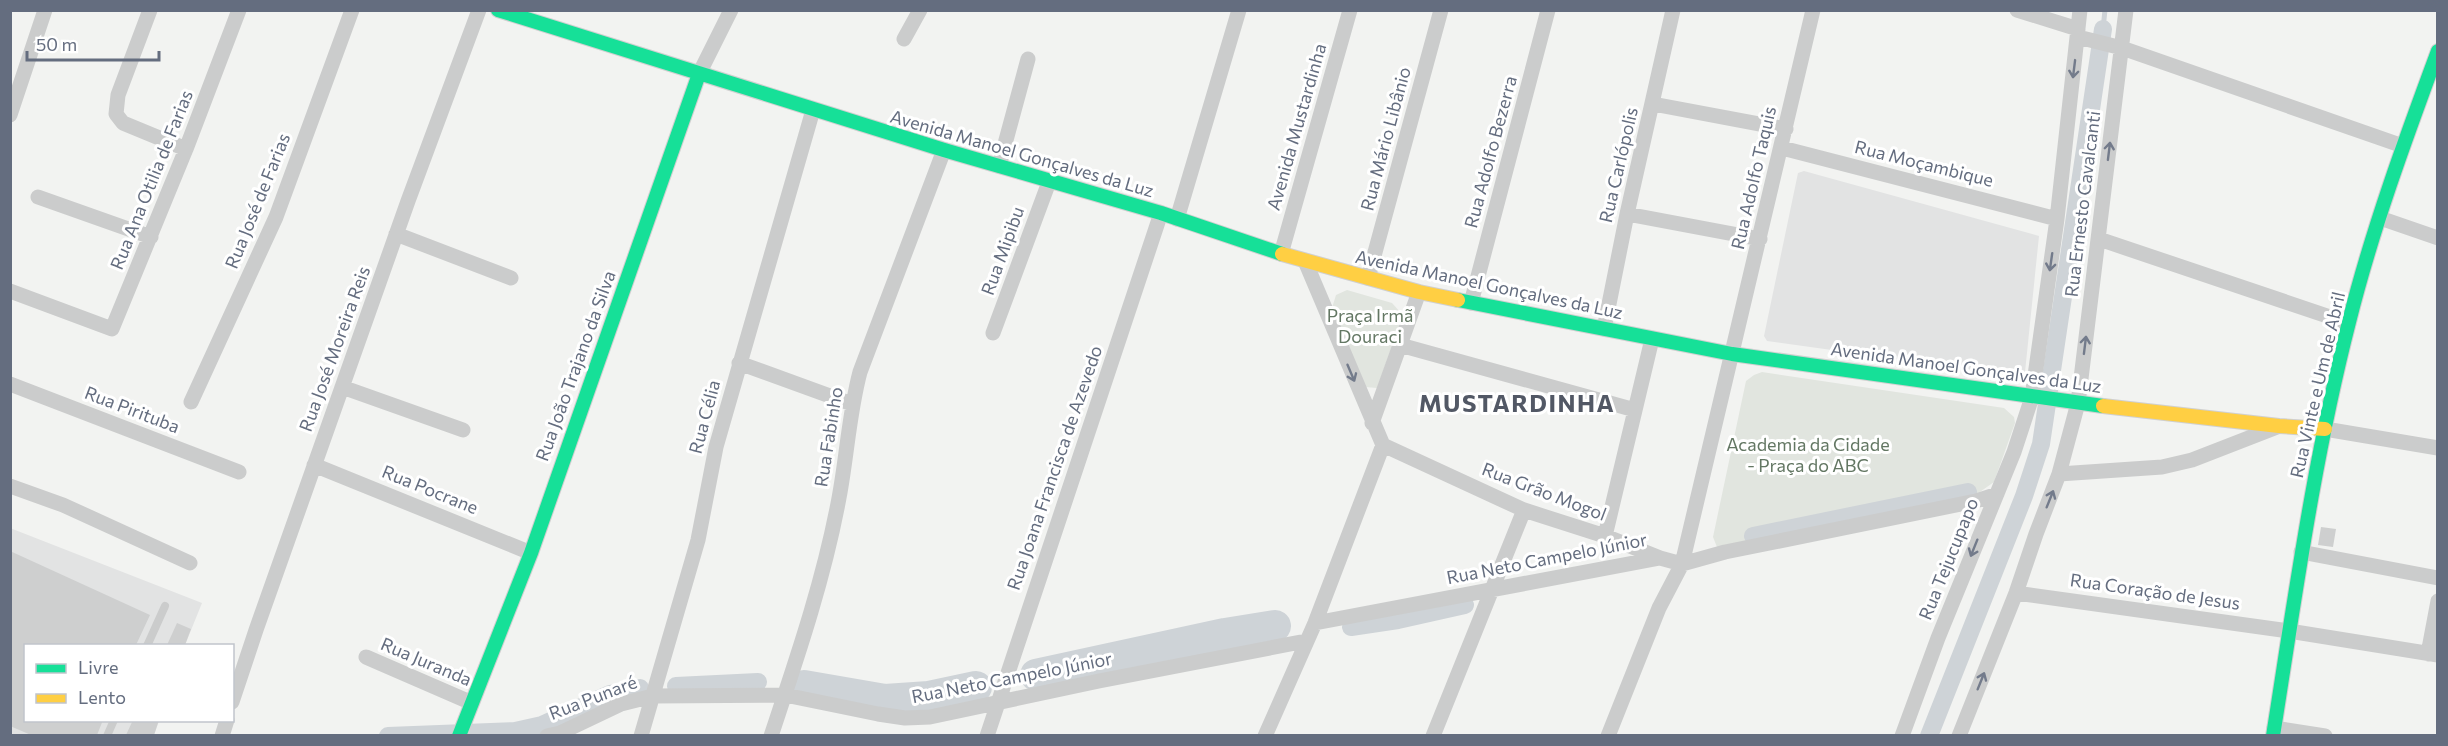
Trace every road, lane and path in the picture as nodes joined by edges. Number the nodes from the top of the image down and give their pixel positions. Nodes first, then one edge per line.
1 (45, 10) edge
2 (150, 10) edge
3 (239, 10) edge
4 (352, 10) edge
5 (479, 10) edge
6 (498, 10) edge
7 (731, 10) edge
8 (920, 10) edge
9 (1239, 10) edge
10 (1350, 10) edge
11 (1441, 10) edge
12 (1548, 10) edge
13 (1673, 10) edge
14 (1813, 10) edge
15 (2017, 10) edge
16 (2080, 10) edge
17 (2126, 10) edge
18 (2080, 35) junction
19 (904, 39) dead end
20 (2114, 46) junction
21 (2438, 51) edge
22 (1028, 58) dead end
23 (2435, 67) edge
24 (699, 74) junction
25 (1653, 104) junction
26 (813, 110) junction
27 (10, 115) edge
28 (1786, 129) junction
29 (2403, 146) junction
30 (1782, 148) junction
31 (186, 149) junction
32 (944, 150) junction
33 (999, 166) junction
34 (1049, 182) junction
35 (38, 197) dead end
36 (1161, 213) junction
37 (1627, 214) junction
38 (2380, 218) junction
39 (1177, 219) junction
40 (2057, 219) junction
41 (396, 234) junction
42 (151, 237) junction
43 (2438, 238) edge
44 (2099, 239) junction
45 (1760, 240) junction
46 (1281, 254) junction
47 (1305, 261) junction
48 (511, 278) dead end
49 (1368, 278) junction
50 (10, 291) edge
51 (1419, 292) junction
52 (1471, 303) junction
53 (2348, 322) junction
54 (1604, 329) junction
55 (993, 333) dead end
56 (1652, 339) junction
57 (1400, 345) junction
58 (1732, 354) junction
59 (739, 363) junction
60 (10, 384) edge
61 (342, 387) junction
62 (2035, 397) junction
63 (191, 402) dead end
64 (2074, 402) junction
65 (852, 404) junction
66 (1635, 410) junction
67 (1372, 423) junction
68 (2279, 426) junction
69 (2325, 429) junction
70 (463, 430) dead end
71 (1383, 446) junction
72 (2438, 448) edge
73 (314, 465) junction
74 (239, 472) dead end
75 (2060, 474) junction
76 (10, 486) edge
77 (1996, 494) junction
78 (1524, 510) junction
79 (1605, 536) junction
80 (531, 552) junction
81 (2301, 552) junction
82 (1660, 558) junction
83 (190, 562) dead end
84 (1682, 564) junction
85 (2438, 578) edge
86 (1492, 590) junction
87 (2016, 593) junction
88 (2438, 601) edge
89 (165, 606) dead end
90 (1315, 623) junction
91 (2289, 630) junction
92 (1306, 641) junction
93 (147, 644) edge
94 (2433, 654) edge
95 (366, 657) dead end
96 (785, 695) junction
97 (234, 696) edge
98 (653, 696) junction
99 (999, 702) junction
100 (472, 703) junction
101 (461, 730) edge
102 (2273, 732) edge
103 (546, 735) edge
104 (642, 735) edge
105 (771, 735) edge
106 (987, 735) edge
107 (1265, 735) edge
108 (1433, 735) edge
109 (1608, 735) edge
110 (1902, 735) edge
111 (1959, 735) edge
112 (2325, 735) edge

1 - 27 street
2 - 31 street
3 - 31 street, Rua Ana Otilia de Farias
4 - 63 street, Rua José de Farias
5 - 41 street, Rua José Moreira Reis
6 - 24 main road, Avenida Manoel Gonçalves da Luz
7 - 24 street, Rua João Trajano da Silva
8 - 19 street
9 - 39 street
10 - 46 street, Avenida Mustardinha
11 - 49 street, Rua Mário Libânio
12 - 52 street, Rua Adolfo Bezerra
13 - 25 street, Rua Carlópolis
14 - 28 street, Rua Adolfo Taquis
15 - 18 street
16 - 18 street, Rua Ernesto Cavalcanti
17 - 20 street, Rua Ernesto Cavalcanti
18 - 20 street
18 -> 40 street, Rua Ernesto Cavalcanti
20 - 29 street
44 -> 20 street, Rua Ernesto Cavalcanti
21 - 23 main road, Rua Vinte e Um de Abril
22 - 33 street
23 - 29 main road, Rua Vinte e Um de Abril
24 - 26 main road, Avenida Manoel Gonçalves da Luz
24 - 80 main road, Rua João Trajano da Silva
25 - 28 street
25 - 37 street, Rua Carlópolis
26 - 32 main road, Avenida Manoel Gonçalves da Luz
26 - 59 street, Rua Célia
28 - 30 street, Rua Adolfo Taquis
29 - 38 main road, Rua Vinte e Um de Abril
30 - 40 street, Rua Moçambique
30 - 45 street, Rua Adolfo Taquis
31 - 42 street, Rua Ana Otilia de Farias
32 - 33 main road, Avenida Manoel Gonçalves da Luz
32 - 65 street, Rua Fabinho
33 - 34 main road, Avenida Manoel Gonçalves da Luz
34 - 36 main road, Avenida Manoel Gonçalves da Luz
34 - 55 street, Rua Mipibu
35 - 42 street
36 - 39 main road, Avenida Manoel Gonçalves da Luz
36 - 99 street, Rua Joana Francisca de Azevedo
37 - 45 street
37 - 54 street, Rua Carlópolis
38 - 43 street
38 - 53 main road, Rua Vinte e Um de Abril
39 - 46 main road, Avenida Manoel Gonçalves da Luz
40 -> 62 street, Rua Ernesto Cavalcanti
41 - 48 street
41 - 61 street, Rua José Moreira Reis
42 - 50 street, Rua Ana Otilia de Farias
44 - 53 street
64 -> 44 street, Rua Ernesto Cavalcanti
45 - 58 street, Rua Adolfo Taquis
46 - 47 main road, Avenida Manoel Gonçalves da Luz
47 - 49 main road, Avenida Manoel Gonçalves da Luz
47 -> 67 street
49 - 51 main road, Avenida Manoel Gonçalves da Luz
51 - 52 main road, Avenida Manoel Gonçalves da Luz
51 - 57 street
52 - 54 main road, Avenida Manoel Gonçalves da Luz
53 - 69 main road, Rua Vinte e Um de Abril
54 - 56 main road, Avenida Manoel Gonçalves da Luz
56 - 58 main road, Avenida Manoel Gonçalves da Luz
56 - 66 street
57 - 66 street
57 - 67 street
58 - 62 main road, Avenida Manoel Gonçalves da Luz
58 - 84 street, Rua Adolfo Taquis
59 - 65 street
59 - 98 street, Rua Célia
60 - 74 street, Rua Pirituba
61 - 70 street
61 - 73 street, Rua José Moreira Reis
62 - 64 main road, Avenida Manoel Gonçalves da Luz
62 - 77 street, Rua Tejucupapo
64 - 68 main road, Avenida Manoel Gonçalves da Luz
64 - 75 street
65 - 96 street, Rua Fabinho
66 - 79 street
67 - 71 street
68 - 69 main road, Avenida Manoel Gonçalves da Luz
68 - 75 street
69 - 72 street
69 - 81 main road, Rua Vinte e Um de Abril
71 - 78 street, Rua Grão Mogol
71 - 90 street
73 - 80 street, Rua Pocrane
73 - 97 street, Rua José Moreira Reis
87 -> 75 street
76 - 83 street
77 - 84 street
77 -> 110 street, Rua Tejucupapo
78 - 79 street, Rua Grão Mogol
78 - 86 street
79 - 82 street, Rua Grão Mogol
80 - 100 main road, Rua João Trajano da Silva
81 - 85 street
81 - 91 main road, Rua Vinte e Um de Abril
82 - 84 street, Rua Neto Campelo Júnior
82 - 86 street, Rua Neto Campelo Júnior
84 - 109 street, Rua Adolfo Taquis
86 - 90 street, Rua Neto Campelo Júnior
86 - 108 street
87 - 91 street, Rua Coração de Jesus
111 -> 87 street
88 - 94 street
89 - 93 lane
90 - 92 street
91 - 94 street, Rua Coração de Jesus
91 - 102 main road, Rua Vinte e Um de Abril
92 - 99 street, Rua Neto Campelo Júnior
92 - 107 street
95 - 100 street, Rua Juranda
96 - 98 street, Rua Neto Campelo Júnior
96 - 99 street, Rua Neto Campelo Júnior
96 - 105 street, Rua Fabinho
98 - 103 street, Rua Punaré
98 - 104 street, Rua Célia
99 - 106 street, Rua Joana Francisca de Azevedo
100 - 101 main road, Rua João Trajano da Silva
102 - 112 street

